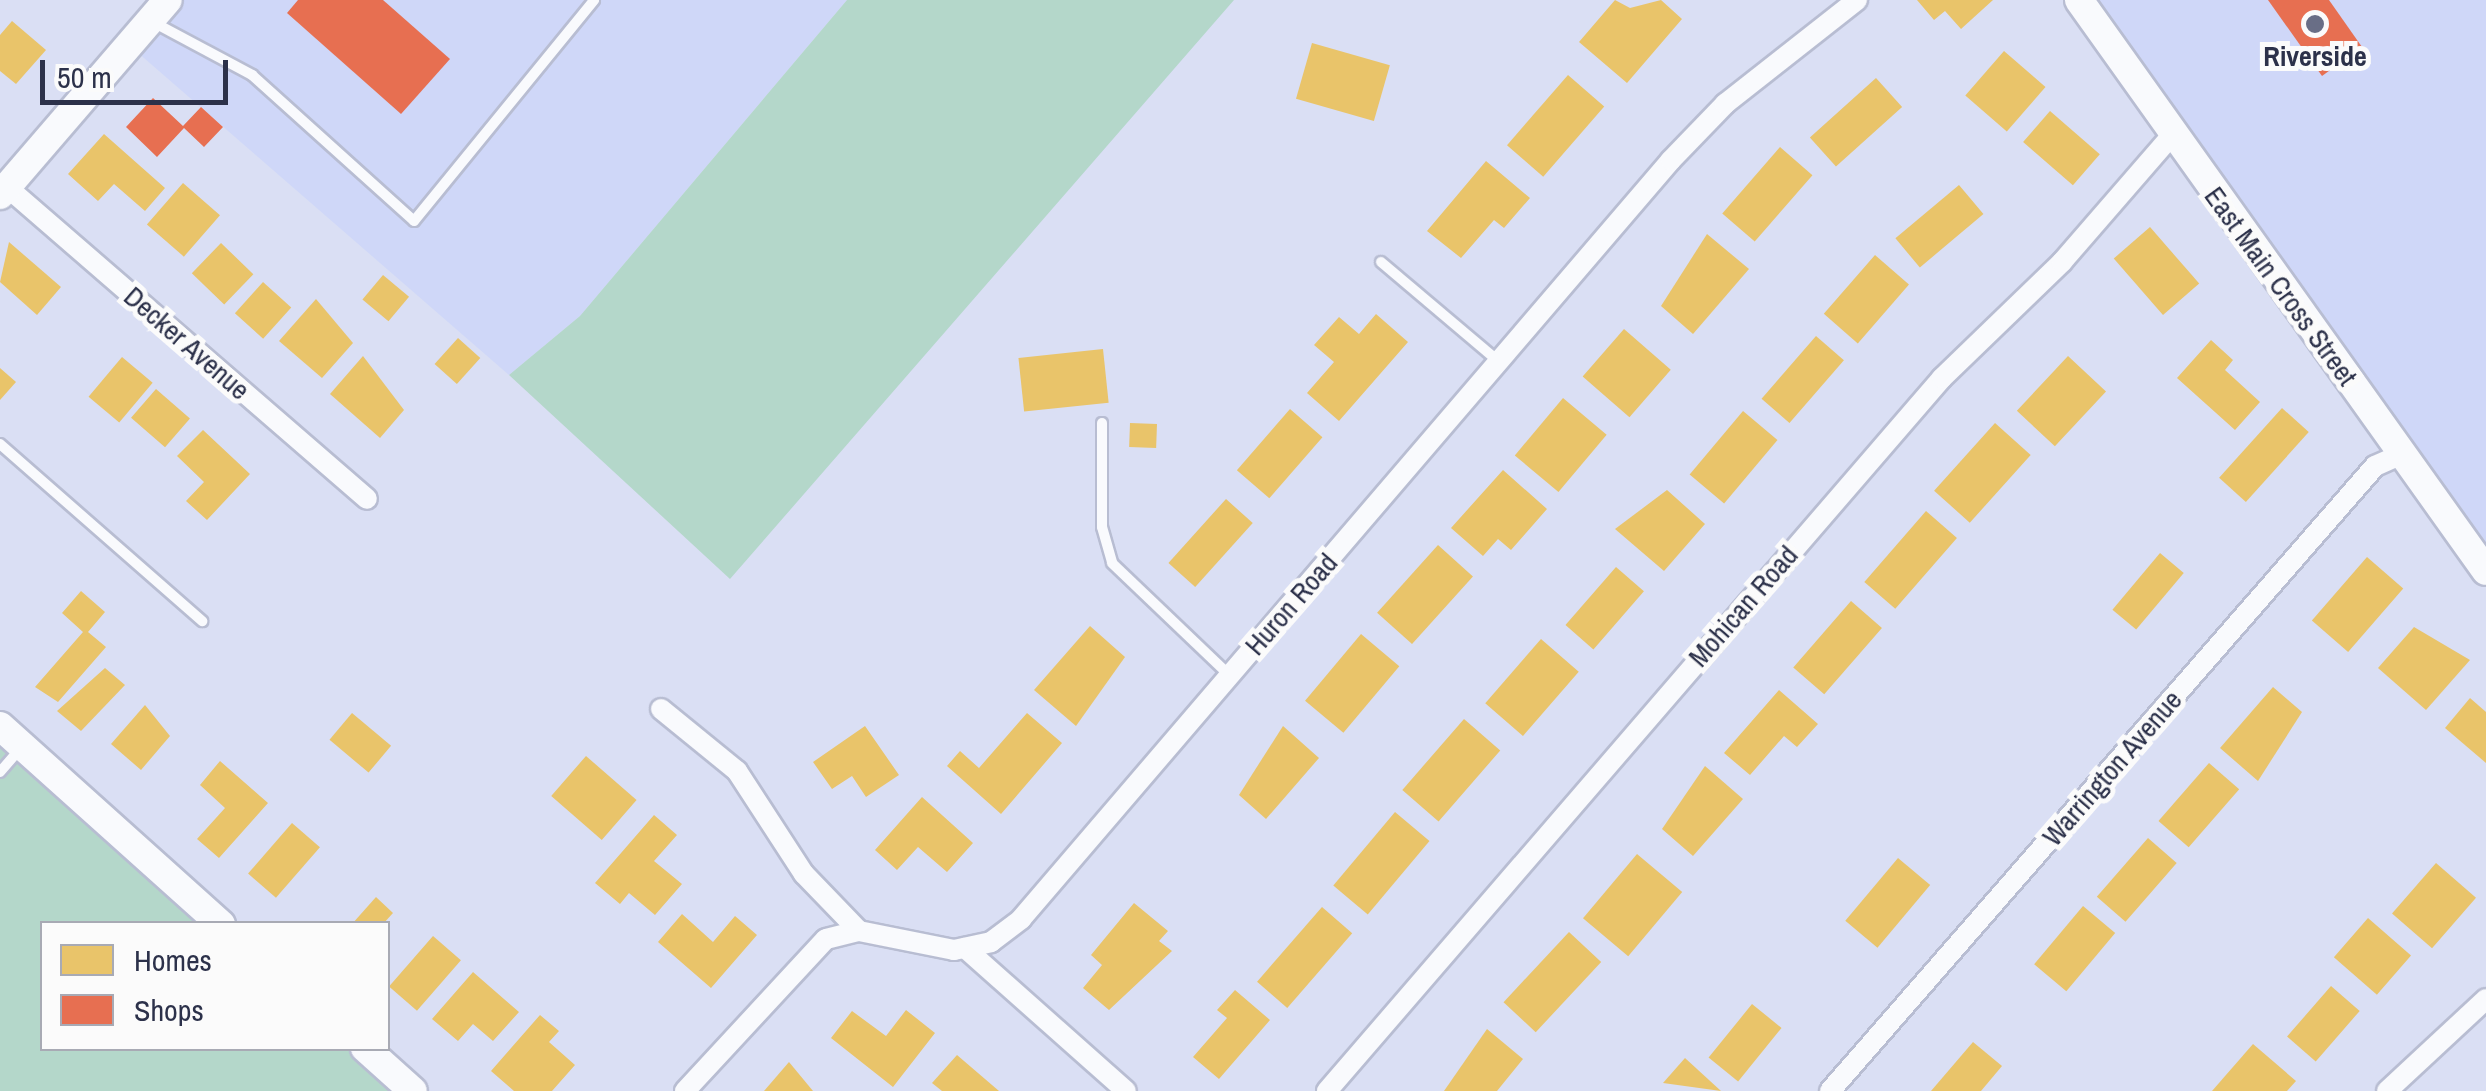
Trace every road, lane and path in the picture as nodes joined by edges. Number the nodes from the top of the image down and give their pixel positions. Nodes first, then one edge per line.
1 (594, 0) edge
2 (1857, 0) edge
3 (2078, 0) edge
4 (159, 10) edge
5 (2173, 134) junction
6 (4, 191) edge
7 (1381, 262) dead end
8 (1497, 360) junction
9 (1102, 423) dead end
10 (0, 444) edge
11 (2402, 454) junction
12 (367, 499) dead end
13 (2486, 571) edge
14 (202, 621) dead end
15 (1230, 676) junction
16 (661, 709) dead end
17 (0, 726) edge
18 (22, 746) junction
19 (0, 772) edge
20 (218, 921) edge
21 (858, 931) junction
22 (965, 948) junction
23 (2486, 999) edge
24 (368, 1051) edge
25 (414, 1091) edge
26 (684, 1091) edge
27 (1126, 1091) edge
28 (1327, 1091) edge
29 (1830, 1091) edge
30 (2387, 1091) edge

1 - 4 lane
2 - 8 street, Huron Road
3 - 5 main road, East Main Cross Street
4 - 6 main road
5 - 11 main road, East Main Cross Street
5 - 28 street, Mohican Road
6 - 12 street, Decker Avenue
7 - 8 lane
8 - 15 street, Huron Road
9 - 15 lane
10 - 14 lane
11 - 13 main road, East Main Cross Street
11 - 29 street, Warrington Avenue
15 - 22 street, Huron Road
16 - 21 street
17 - 18 main road
18 - 19 lane
18 - 20 main road
21 - 22 street
21 - 26 street
22 - 27 street
23 - 30 street
24 - 25 main road

